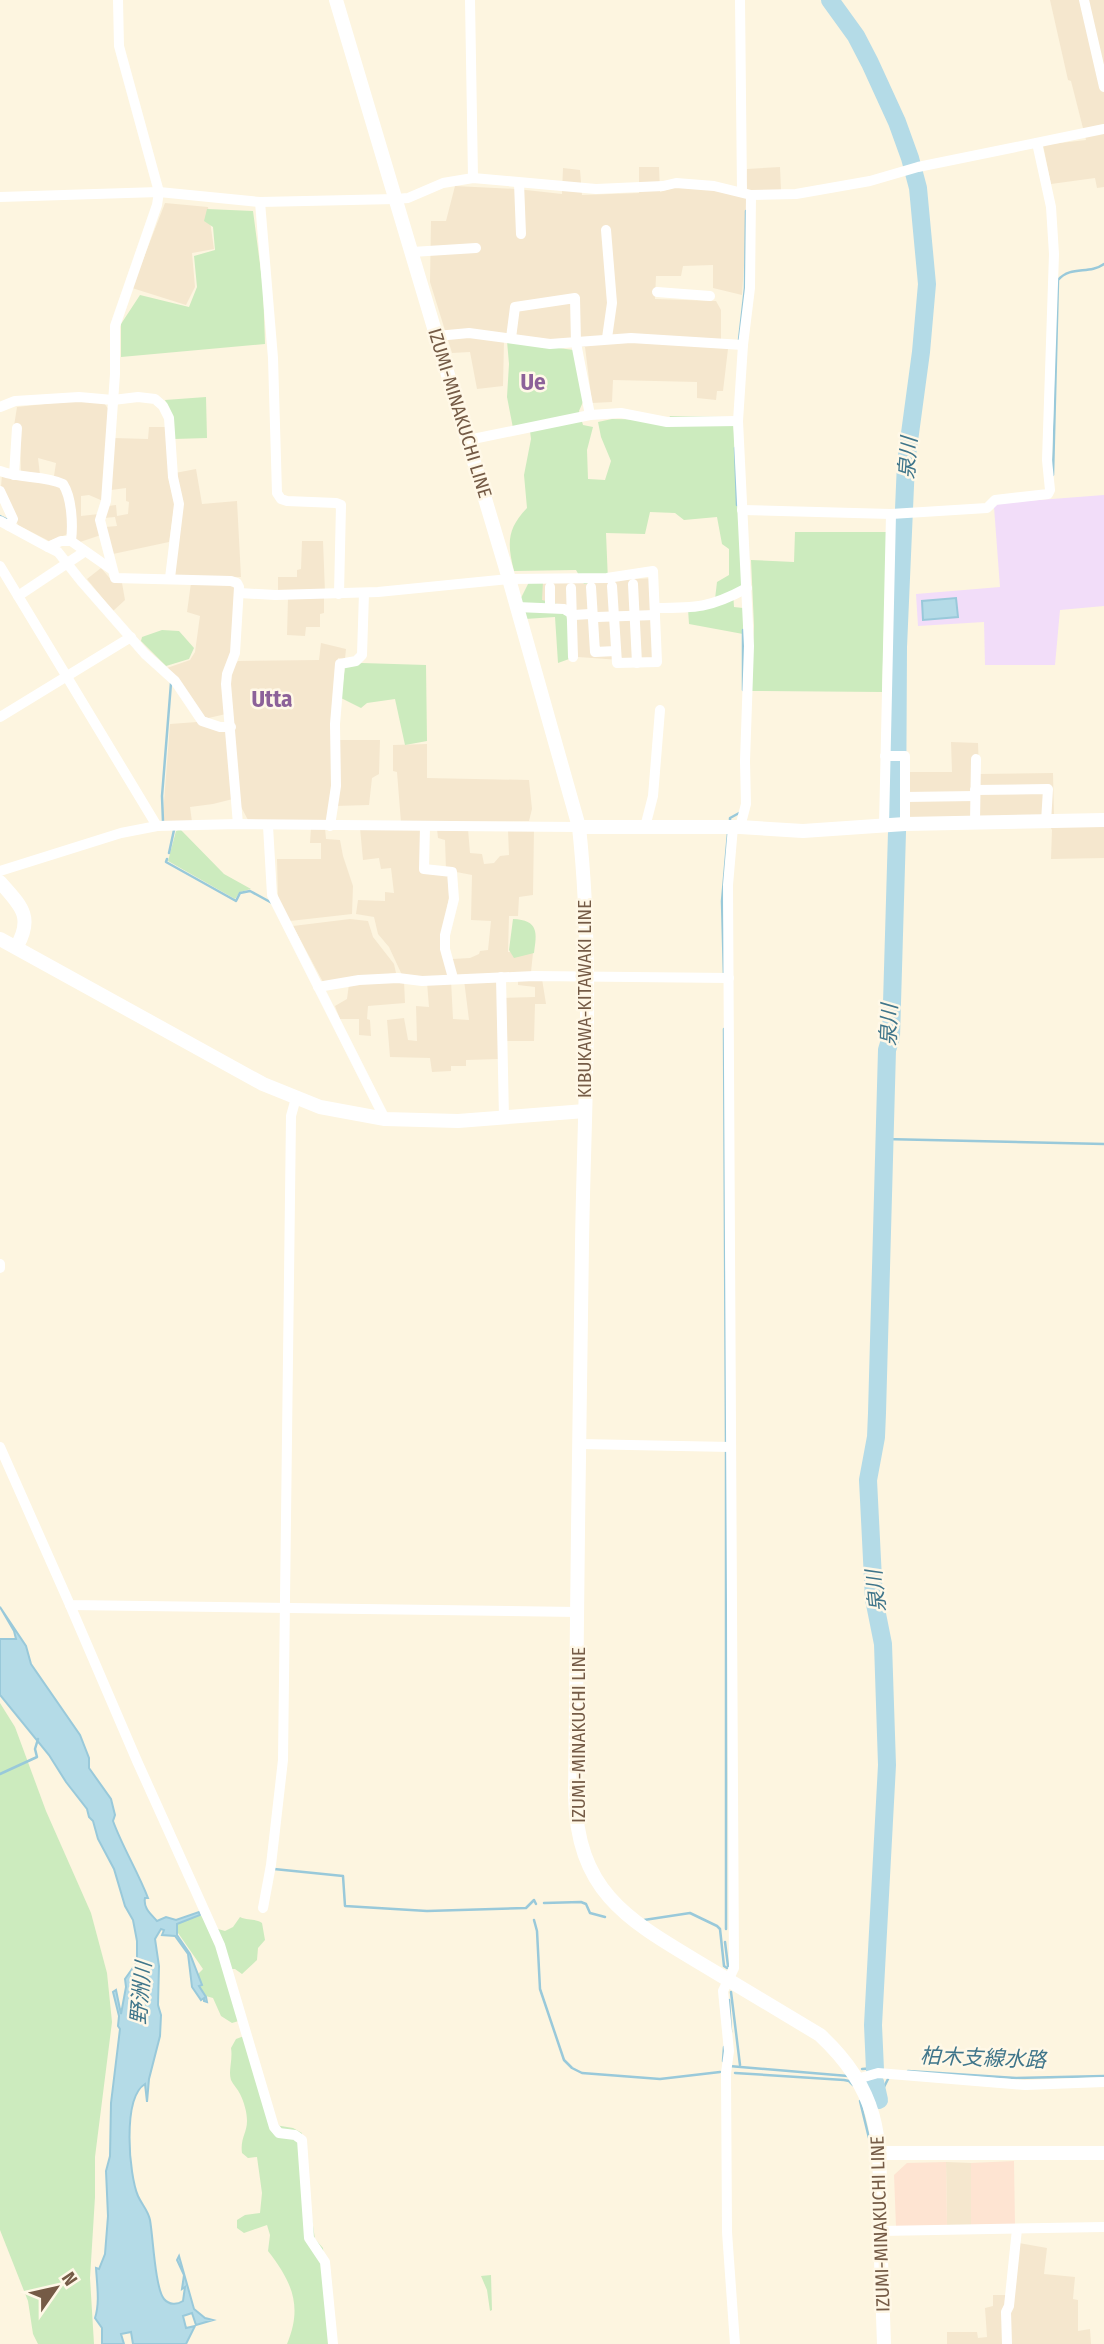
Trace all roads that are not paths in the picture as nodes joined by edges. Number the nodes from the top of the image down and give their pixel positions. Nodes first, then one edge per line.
1 (118, 0) edge
2 (336, 0) edge
3 (470, 0) edge
4 (740, 0) edge
5 (1084, 0) edge
6 (1104, 87) edge
7 (1104, 129) edge
8 (1037, 143) junction
9 (473, 178) junction
10 (519, 183) junction
11 (159, 192) junction
12 (746, 194) junction
13 (0, 197) edge
14 (396, 199) junction
15 (260, 202) junction
16 (606, 230) dead end
17 (521, 234) dead end
18 (476, 248) dead end
19 (412, 252) junction
20 (657, 292) dead end
21 (710, 296) dead end
22 (437, 336) junction
23 (511, 338) junction
24 (607, 338) junction
25 (576, 342) junction
26 (743, 345) junction
27 (113, 400) junction
28 (0, 407) edge
29 (590, 415) junction
30 (738, 421) junction
31 (17, 428) dead end
32 (468, 440) junction
33 (0, 471) edge
34 (14, 475) junction
35 (0, 491) edge
36 (742, 510) junction
37 (895, 513) junction
38 (5, 523) edge
39 (71, 541) junction
40 (48, 547) junction
41 (84, 552) junction
42 (67, 565) junction
43 (0, 566) edge
44 (111, 569) junction
45 (170, 578) junction
46 (509, 579) junction
47 (633, 584) dead end
48 (612, 586) dead end
49 (550, 587) dead end
50 (591, 587) dead end
51 (571, 588) dead end
52 (747, 588) junction
53 (239, 593) junction
54 (364, 593) junction
55 (339, 594) junction
56 (18, 596) junction
57 (517, 607) junction
58 (550, 608) junction
59 (655, 612) junction
60 (571, 613) junction
61 (593, 615) junction
62 (635, 616) junction
63 (614, 617) junction
64 (131, 637) junction
65 (616, 651) junction
66 (573, 657) dead end
67 (637, 663) junction
68 (67, 677) junction
69 (660, 710) dead end
70 (0, 717) edge
71 (231, 727) junction
72 (885, 756) junction
73 (975, 759) dead end
74 (975, 793) junction
75 (905, 797) junction
76 (1104, 820) edge
77 (1046, 822) junction
78 (975, 823) junction
79 (239, 824) junction
80 (905, 824) junction
81 (157, 826) junction
82 (268, 826) junction
83 (330, 826) junction
84 (425, 826) junction
85 (579, 827) junction
86 (645, 827) junction
87 (736, 827) junction
88 (884, 827) junction
89 (0, 871) edge
90 (0, 882) edge
91 (0, 939) edge
92 (17, 946) junction
93 (501, 977) junction
94 (586, 977) junction
95 (453, 978) junction
96 (729, 978) junction
97 (318, 987) junction
98 (296, 1098) junction
99 (584, 1111) junction
100 (504, 1118) junction
101 (385, 1119) junction
102 (579, 1444) junction
103 (0, 1447) edge
104 (731, 1447) junction
105 (70, 1605) junction
106 (284, 1608) junction
107 (578, 1612) junction
108 (263, 1908) dead end
109 (729, 1980) junction
110 (857, 2079) junction
111 (1104, 2082) edge
112 (881, 2153) junction
113 (1104, 2153) edge
114 (1104, 2227) edge
115 (1017, 2229) junction
116 (880, 2231) junction
117 (333, 2344) edge
118 (735, 2344) edge
119 (884, 2344) edge
120 (1007, 2344) edge

1 - 11 street
2 - 14 main road, IZUMI-MINAKUCHI LINE
3 - 9 street
4 - 12 street
5 - 6 street
7 - 8 street
8 - 12 street
8 - 37 street
9 - 10 street
9 - 14 street
10 - 12 street
10 - 17 street
11 - 13 street
11 - 15 street
11 - 27 street
12 - 26 street
14 - 15 street
14 - 19 main road, IZUMI-MINAKUCHI LINE
15 - 55 street
16 - 24 street
18 - 19 street
19 - 22 main road, IZUMI-MINAKUCHI LINE
20 - 21 street
22 - 23 street
22 - 32 main road, IZUMI-MINAKUCHI LINE
23 - 25 street
23 - 25 street
24 - 25 street
24 - 26 street
25 - 29 street
26 - 30 street
27 - 28 street
27 - 44 street
27 - 45 street
29 - 30 street
29 - 32 street
30 - 36 street
31 - 34 street
32 - 46 main road, IZUMI-MINAKUCHI LINE
33 - 34 street
34 - 39 street
35 - 38 street
36 - 37 street
36 - 52 street
37 - 72 street
38 - 40 street
39 - 40 street
39 - 41 street
40 - 42 street
41 - 42 street
41 - 44 street
42 - 56 street
42 - 64 street
43 - 56 street
44 - 45 street
45 - 53 street
46 - 54 street
46 - 57 main road, IZUMI-MINAKUCHI LINE
46 - 59 street
47 - 62 street
48 - 63 street
49 - 58 street
50 - 61 street
51 - 60 street
52 - 59 street
52 - 87 street
53 - 55 street
53 - 71 street
54 - 55 street
54 - 83 street
56 - 68 street
57 - 58 street
57 - 85 main road, IZUMI-MINAKUCHI LINE
58 - 60 street
59 - 62 street
59 - 67 street
60 - 61 street
60 - 66 street
61 - 63 street
61 - 65 street
62 - 63 street
62 - 67 street
63 - 65 street
64 - 68 street
64 - 71 street
65 - 67 street
68 - 70 street
68 - 81 street
69 - 86 street
71 - 79 street
72 - 75 street
72 - 88 street
73 - 74 street
74 - 75 street
74 - 77 street
74 - 78 street
75 - 80 street
76 - 77 main road
77 - 78 main road
78 - 80 main road
79 - 81 street
79 - 82 street
80 - 88 main road
81 - 89 street
82 - 83 street
82 - 97 street
83 - 84 street
84 - 85 street
84 - 95 street
85 - 86 main road
85 - 94 main road, KIBUKAWA-KITAWAKI LINE
86 - 87 main road
87 - 88 main road
87 - 96 street
90 - 92 main road
91 - 92 main road, KIBUKAWA-KITAWAKI LINE
92 - 98 main road, KIBUKAWA-KITAWAKI LINE
93 - 94 street
93 - 95 street
93 - 100 street
94 - 96 street
94 - 99 main road, KIBUKAWA-KITAWAKI LINE
95 - 97 street
96 - 104 street
97 - 101 street
98 - 101 main road, KIBUKAWA-KITAWAKI LINE
98 - 106 street
99 - 100 main road, KIBUKAWA-KITAWAKI LINE
99 - 102 main road, IZUMI-MINAKUCHI LINE
100 - 101 main road, KIBUKAWA-KITAWAKI LINE
102 - 104 street
102 - 107 main road, IZUMI-MINAKUCHI LINE
103 - 105 street
104 - 109 street
105 - 106 street
105 - 117 street
106 - 107 street
106 - 108 street
107 - 109 main road, IZUMI-MINAKUCHI LINE
109 - 110 main road, IZUMI-MINAKUCHI LINE
109 - 118 street
110 - 111 street
110 - 112 main road, IZUMI-MINAKUCHI LINE
112 - 113 main road
112 - 116 main road, IZUMI-MINAKUCHI LINE
114 - 115 street
115 - 116 street
115 - 120 street
116 - 119 main road, IZUMI-MINAKUCHI LINE

